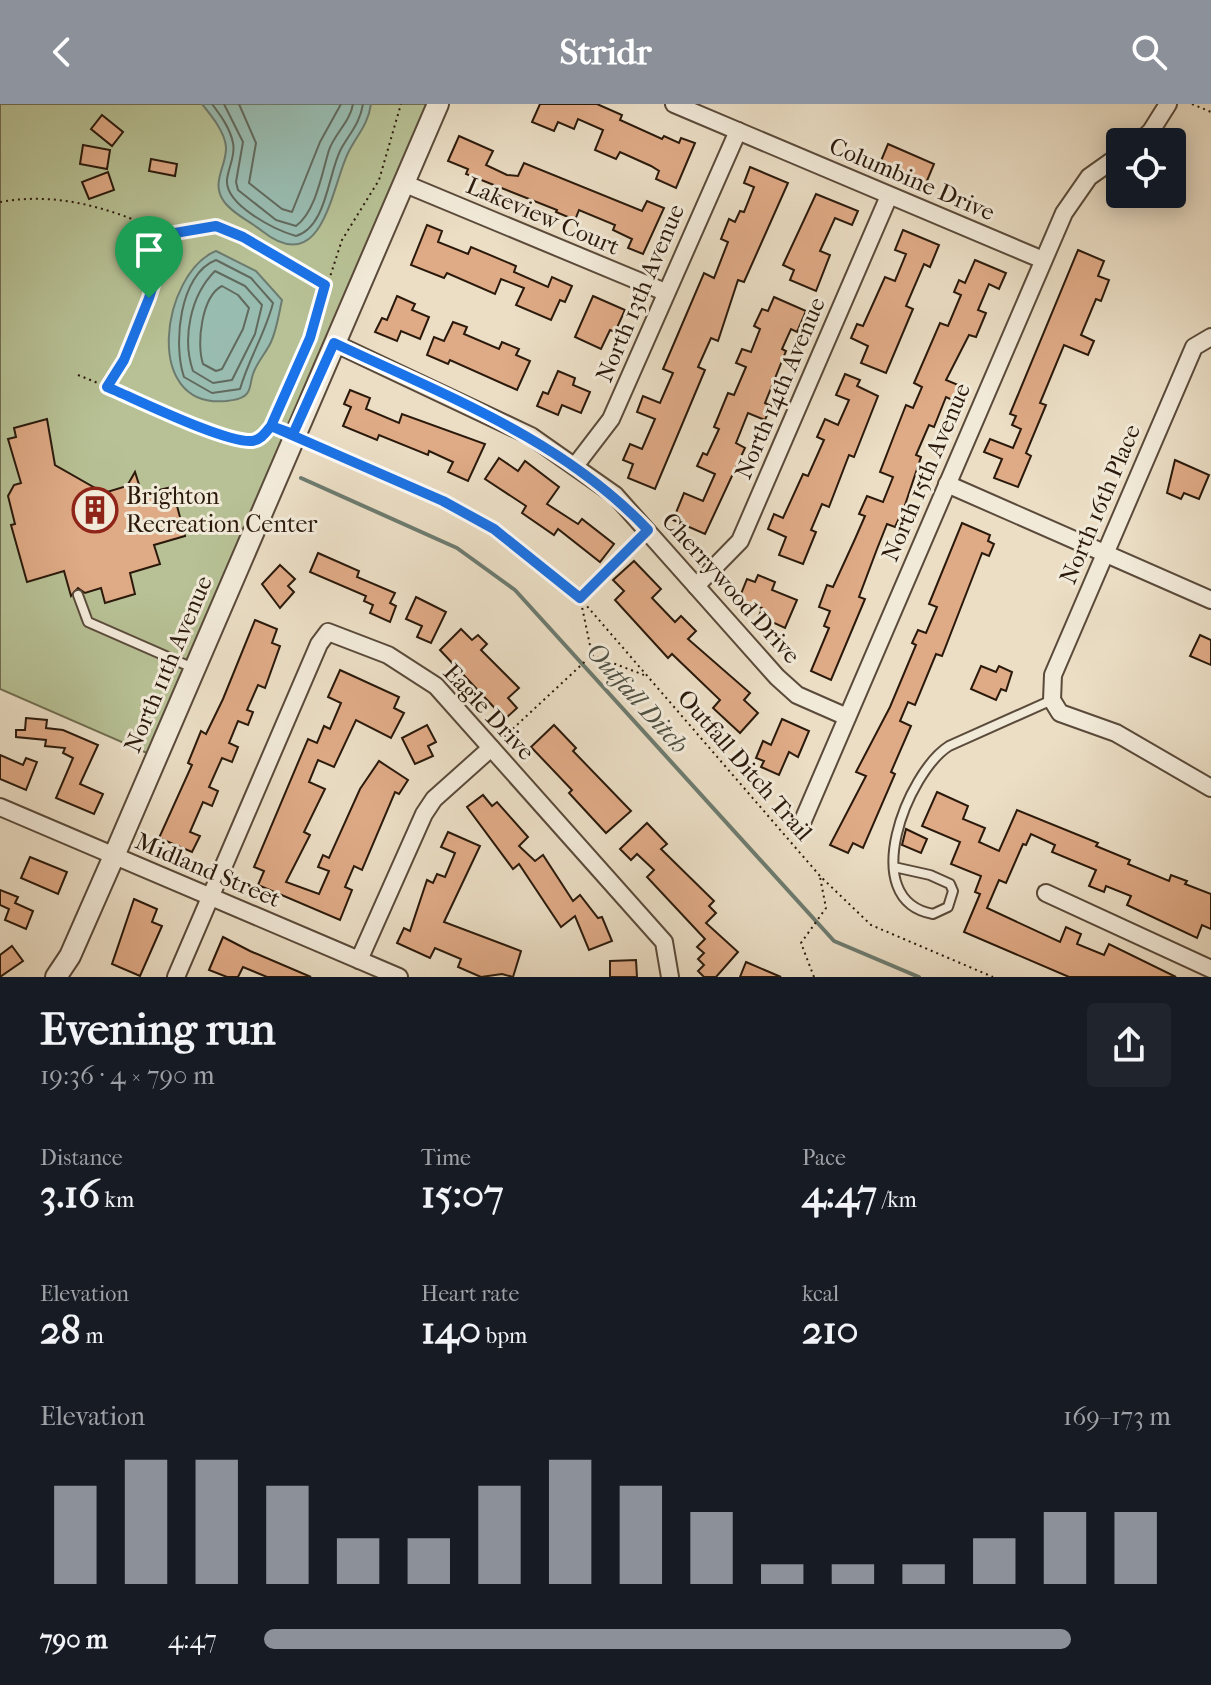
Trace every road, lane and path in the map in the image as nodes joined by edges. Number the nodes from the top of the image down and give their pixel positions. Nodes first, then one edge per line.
1 (401, 104) edge
2 (438, 104) edge
3 (674, 104) edge
4 (1168, 104) edge
5 (1192, 104) edge
6 (1211, 112) edge
7 (1153, 128) edge
8 (738, 131) junction
9 (1106, 164) edge
10 (403, 183) junction
11 (889, 196) junction
12 (0, 202) edge
13 (169, 234) junction
14 (1043, 260) junction
15 (325, 285) junction
16 (665, 292) junction
17 (1211, 337) edge
18 (334, 343) junction
19 (78, 375) dead end
20 (107, 387) junction
21 (271, 426) junction
22 (293, 434) junction
23 (575, 466) junction
24 (947, 484) junction
25 (648, 530) junction
26 (1105, 554) junction
27 (696, 586) junction
28 (78, 595) dead end
29 (580, 598) junction
30 (1211, 600) edge
31 (592, 655) junction
32 (194, 669) junction
33 (645, 676) junction
34 (1052, 700) junction
35 (847, 717) junction
36 (491, 748) junction
37 (1211, 788) edge
38 (0, 807) edge
39 (801, 825) dead end
40 (114, 856) junction
41 (894, 867) junction
42 (820, 876) junction
43 (1046, 893) dead end
44 (210, 897) junction
45 (359, 960) junction
46 (1211, 969) edge
47 (56, 977) edge
48 (176, 977) edge
49 (399, 977) edge
50 (670, 977) edge
51 (814, 977) edge
52 (993, 977) edge

1 - 15 path
2 - 10 street, North 11th Avenue
3 - 8 street, Columbine Drive
4 - 7 street
5 - 6 path
8 - 11 street, Columbine Drive
8 - 16 street, North 13th Avenue
9 - 14 street, North 15th Avenue
10 - 16 street, Lakeview Court
10 - 18 street, North 11th Avenue
11 - 14 street, Columbine Drive
11 - 27 street, North 14th Avenue
12 - 13 path
13 - 15 path
13 - 20 path
14 - 24 street, North 15th Avenue
15 - 21 path
16 - 23 street, North 13th Avenue
17 - 26 street, North 16th Place
18 - 22 street, North 11th Avenue
18 - 23 street, Cherrywood Drive
19 - 20 path
20 - 21 path
21 - 22 path, Outfall Ditch Trail
22 - 29 path, Outfall Ditch Trail
22 - 32 street, North 11th Avenue
23 - 25 street, Cherrywood Drive
24 - 26 street
24 - 35 street, North 15th Avenue
25 - 27 street, Cherrywood Drive
25 - 29 path
26 - 30 street
26 - 34 street, North 16th Place
27 - 35 street, Cherrywood Drive
28 - 32 lane
29 - 31 path
29 - 33 path, Outfall Ditch Trail
31 - 33 path, Outfall Ditch Trail
31 - 36 path
32 - 40 street, North 11th Avenue
33 - 42 path, Outfall Ditch Trail
34 - 37 street
34 - 41 lane
35 - 39 street, North 15th Avenue
36 - 44 street, Eagle Drive
36 - 45 street
36 - 50 street, Eagle Drive
38 - 40 street, Midland Street
40 - 44 street, Midland Street
40 - 47 street, North 11th Avenue
41 - 41 lane
42 - 51 path
42 - 52 path, Outfall Ditch Trail
43 - 46 street
44 - 45 street, Midland Street
44 - 48 street
45 - 49 street, Midland Street

